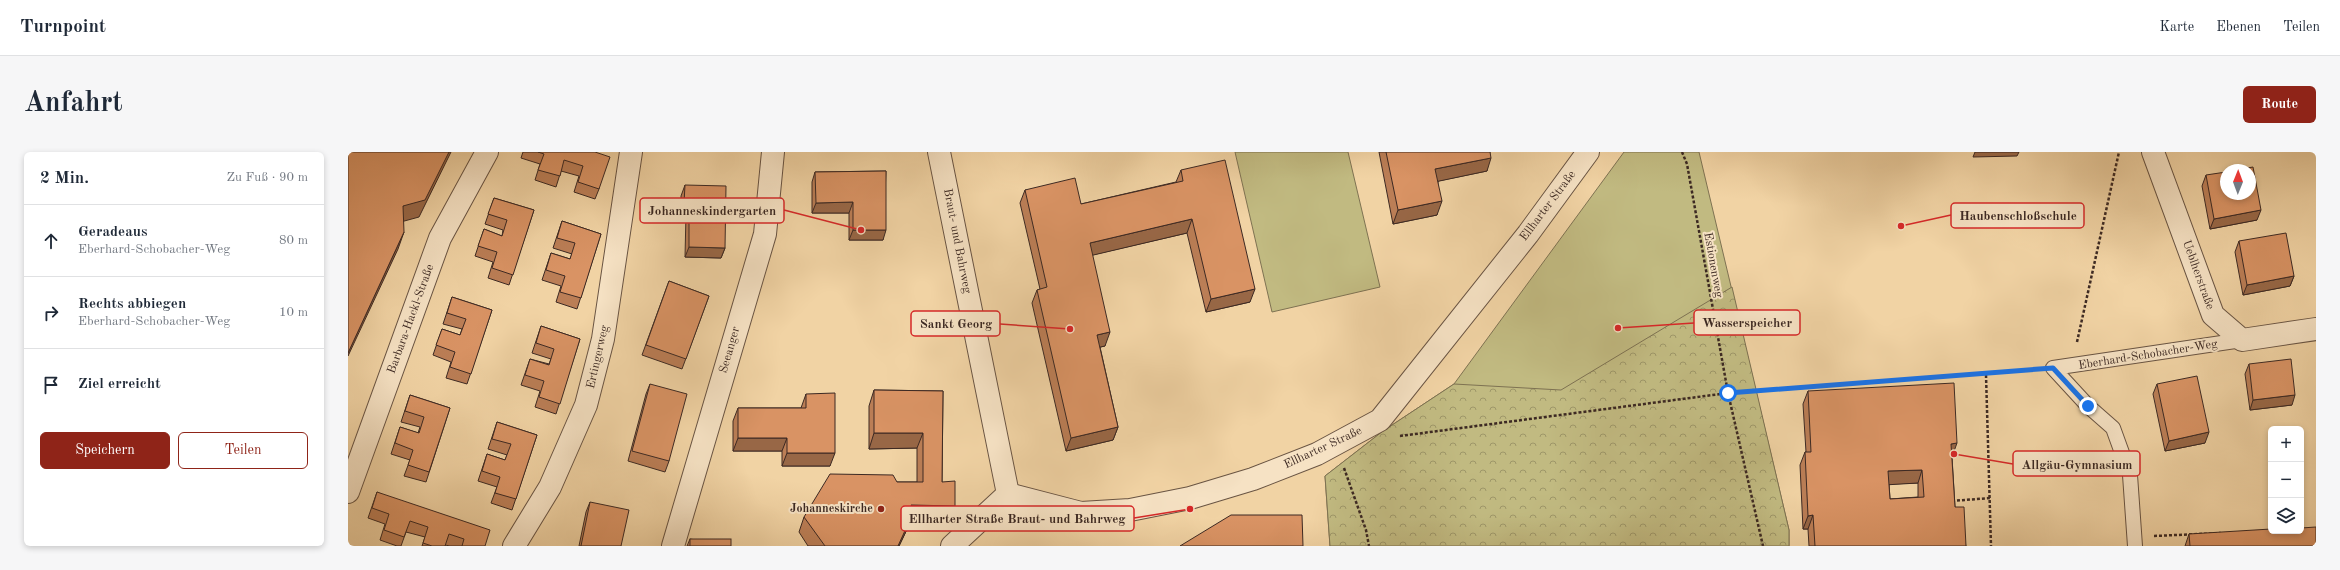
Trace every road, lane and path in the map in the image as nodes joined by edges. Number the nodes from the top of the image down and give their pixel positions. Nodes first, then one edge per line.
1 (487, 152) edge
2 (631, 152) edge
3 (773, 152) edge
4 (939, 152) edge
5 (1588, 152) edge
6 (1682, 152) edge
7 (2119, 152) edge
8 (2153, 152) edge
9 (2316, 329) edge
10 (2242, 340) junction
11 (2072, 366) junction
12 (2053, 368) junction
13 (1986, 375) junction
14 (1728, 393) junction
15 (1399, 436) dead end
16 (1336, 445) junction
17 (348, 492) edge
18 (1008, 494) junction
19 (1990, 498) junction
20 (1949, 501) edge
21 (2229, 533) edge
22 (2135, 542) edge
23 (514, 546) edge
24 (673, 546) edge
25 (952, 546) edge
26 (1369, 546) edge
27 (1763, 546) edge
28 (1992, 546) edge

1 - 17 street, Barbara-Hackl-Straße
2 - 23 street, Ertingerweg
3 - 24 street, Seeanger
4 - 18 street, Braut- und Bahrweg
5 - 16 street, Ellharter Straße
6 - 14 path, Estionenweg
7 - 11 path
8 - 10 street, Ueblherstraße
9 - 10 street
10 - 11 lane, Eberhard-Schobacher-Weg
11 - 12 lane, Eberhard-Schobacher-Weg
12 - 13 path
12 - 22 lane, Eberhard-Schobacher-Weg
13 - 14 path
13 - 19 path
14 - 15 path
14 - 27 path, Estionenweg
16 - 18 street, Ellharter Straße
16 - 26 path
18 - 25 street
19 - 20 path
19 - 28 path
21 - 22 path

